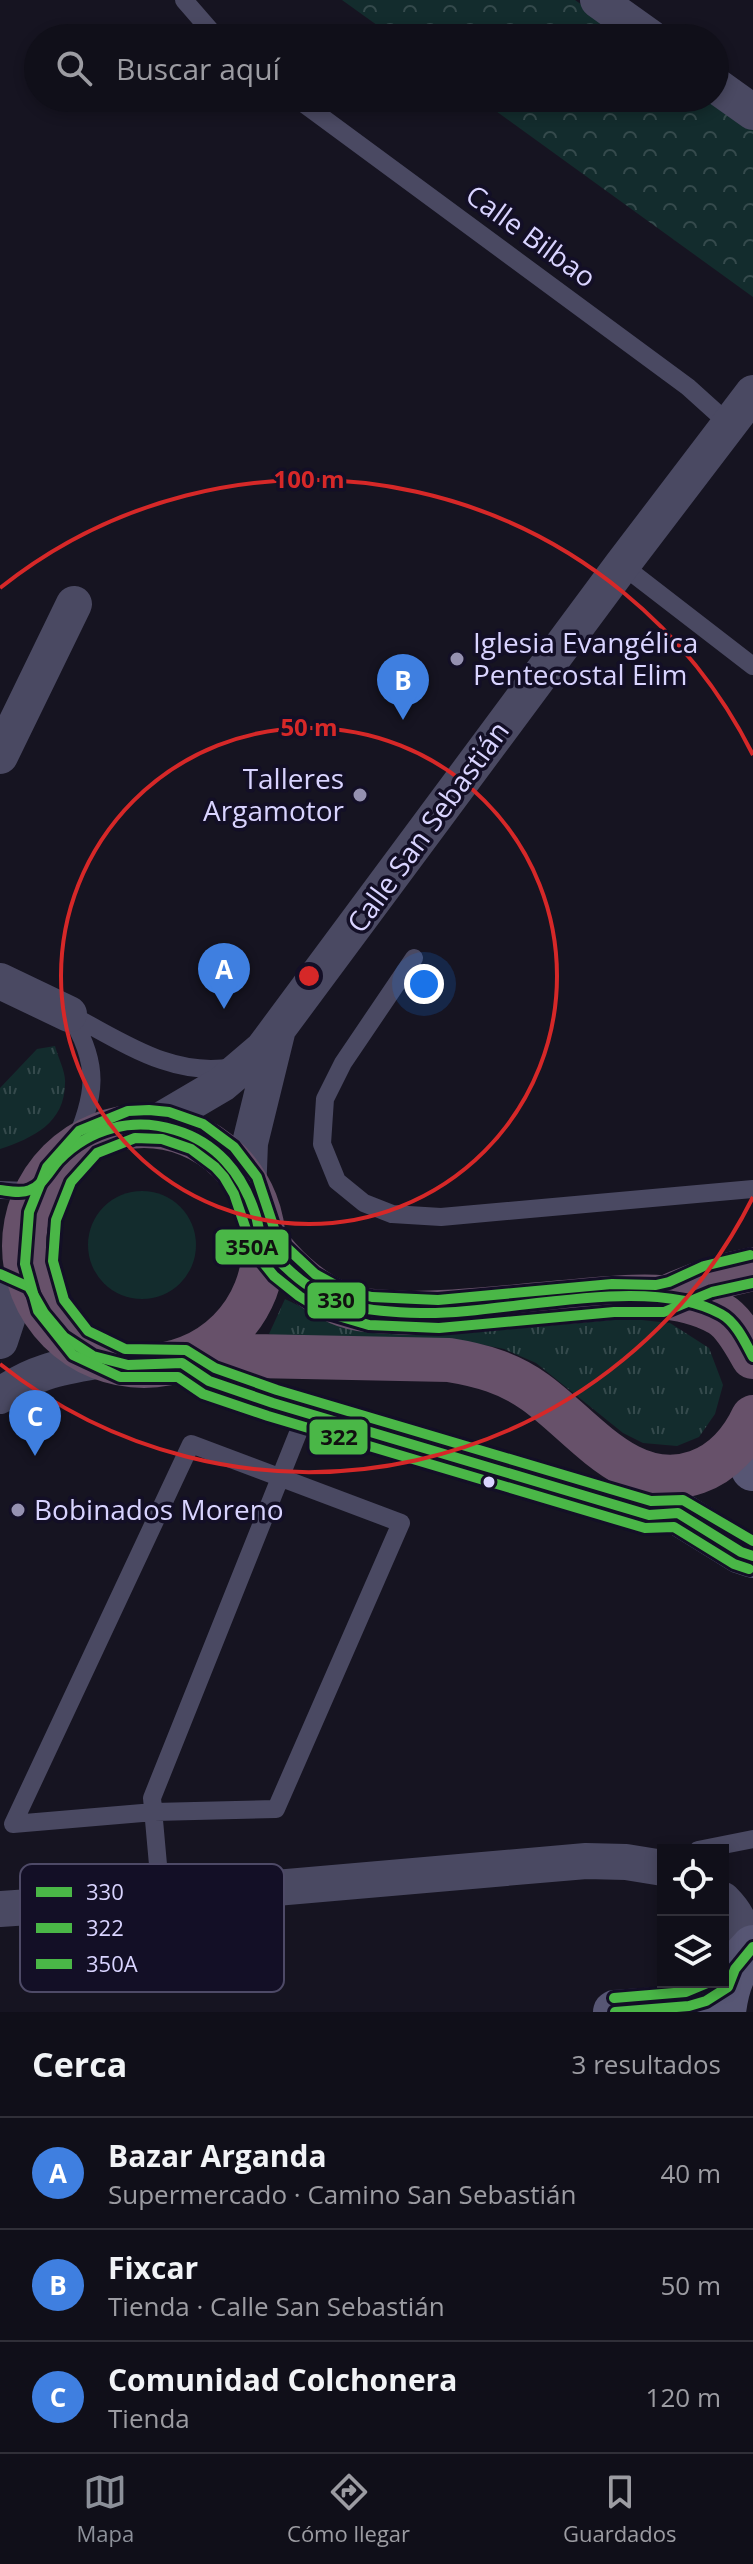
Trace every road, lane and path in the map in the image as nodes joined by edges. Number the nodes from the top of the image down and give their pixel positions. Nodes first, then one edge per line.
1 (184, 0) edge
2 (598, 0) edge
3 (205, 24) edge
4 (631, 24) edge
5 (729, 95) edge
6 (315, 112) edge
7 (753, 112) edge
8 (753, 393) edge
9 (729, 424) junction
10 (622, 565) junction
11 (74, 604) dead end
12 (753, 666) edge
13 (0, 756) edge
14 (414, 958) dead end
15 (0, 981) edge
16 (69, 1014) junction
17 (277, 1032) junction
18 (241, 1066) junction
19 (154, 1124) junction
20 (72, 1149) junction
21 (753, 1189) edge
22 (18, 1192) edge
23 (248, 1194) junction
24 (261, 1236) junction
25 (753, 1269) edge
26 (19, 1274) edge
27 (665, 1298) junction
28 (0, 1341) edge
29 (753, 1357) edge
30 (193, 1359) junction
31 (102, 1360) junction
32 (0, 1396) edge
33 (306, 1413) junction
34 (750, 1440) edge
35 (626, 1466) junction
36 (280, 1477) junction
37 (678, 1513) junction
38 (753, 1556) edge
39 (154, 1812) junction
40 (753, 1839) edge
41 (718, 1844) edge
42 (158, 1864) edge
43 (657, 1867) edge
44 (284, 1887) edge
45 (729, 1901) edge
46 (729, 1906) edge
47 (20, 1908) edge
48 (0, 1909) edge
49 (753, 1910) edge
50 (737, 1976) edge
51 (622, 2011) edge

1 - 3 lane
2 - 4 street
5 - 7 street
6 - 9 lane, Calle Bilbao
8 - 9 street, Calle San Sebastián
9 - 10 street, Calle San Sebastián
10 - 12 lane
10 - 17 street, Calle San Sebastián
11 - 13 street
14 - 21 lane
15 - 16 street
16 - 18 lane
16 - 20 lane
17 - 18 street
17 - 23 street
18 - 19 street
19 - 20 highway
19 - 23 highway
20 - 22 highway
22 - 26 highway
23 - 24 highway
24 - 27 highway
24 - 30 highway
25 - 27 highway
26 - 28 street
26 - 31 highway
27 - 29 highway
30 - 31 highway
30 - 33 lane
30 - 35 highway
31 - 32 street
33 - 36 lane
33 - 37 lane
34 - 35 highway
35 - 37 main road
36 - 39 lane
36 - 39 lane
36 - 39 lane
37 - 38 main road
39 - 42 lane
40 - 41 lane
43 - 44 street
45 - 49 street
46 - 50 street
47 - 48 street
50 - 51 main road

